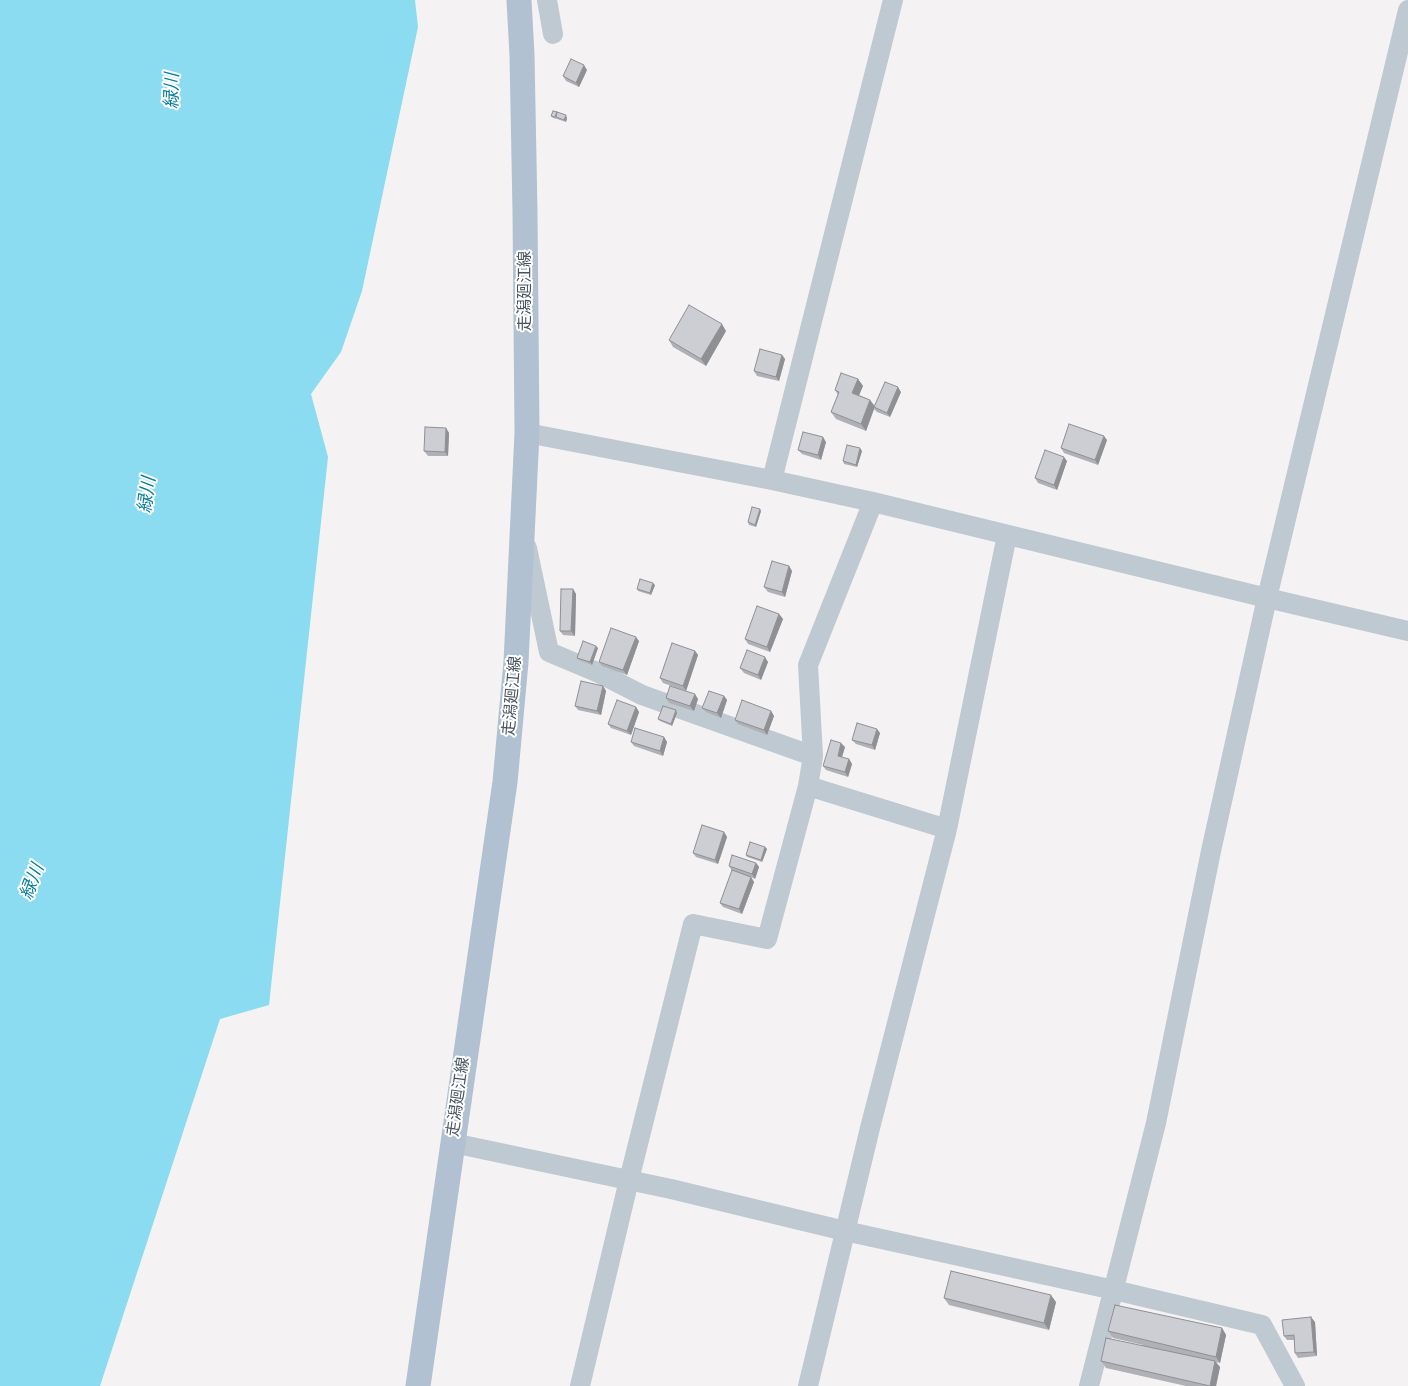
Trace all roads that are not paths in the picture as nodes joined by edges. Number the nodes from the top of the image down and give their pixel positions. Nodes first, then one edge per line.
1 (519, 0) edge
2 (546, 0) edge
3 (887, 1) edge
4 (1408, 10) edge
5 (553, 34) dead end
6 (527, 433) junction
7 (772, 480) junction
8 (873, 502) junction
9 (523, 529) junction
10 (1007, 535) junction
11 (1268, 598) junction
12 (1408, 631) edge
13 (813, 756) junction
14 (808, 786) junction
15 (947, 829) junction
16 (453, 1143) junction
17 (629, 1180) junction
18 (845, 1231) junction
19 (1114, 1290) junction
20 (418, 1386) edge
21 (580, 1386) edge
22 (808, 1386) edge
23 (1089, 1386) edge
24 (1295, 1386) edge

1 - 6 main road, 走潟廻江線
2 - 5 street
3 - 7 street
4 - 11 street
6 - 7 street
6 - 9 main road, 走潟廻江線
7 - 8 street
8 - 10 street
8 - 13 street
9 - 13 street
9 - 16 main road, 走潟廻江線
10 - 11 street
10 - 15 street
11 - 12 street
11 - 19 street
13 - 14 street
14 - 15 street
14 - 17 street
15 - 18 street
16 - 17 street
16 - 20 main road, 走潟廻江線
17 - 18 street
17 - 21 street
18 - 19 street
18 - 22 street
19 - 23 street
19 - 24 street

